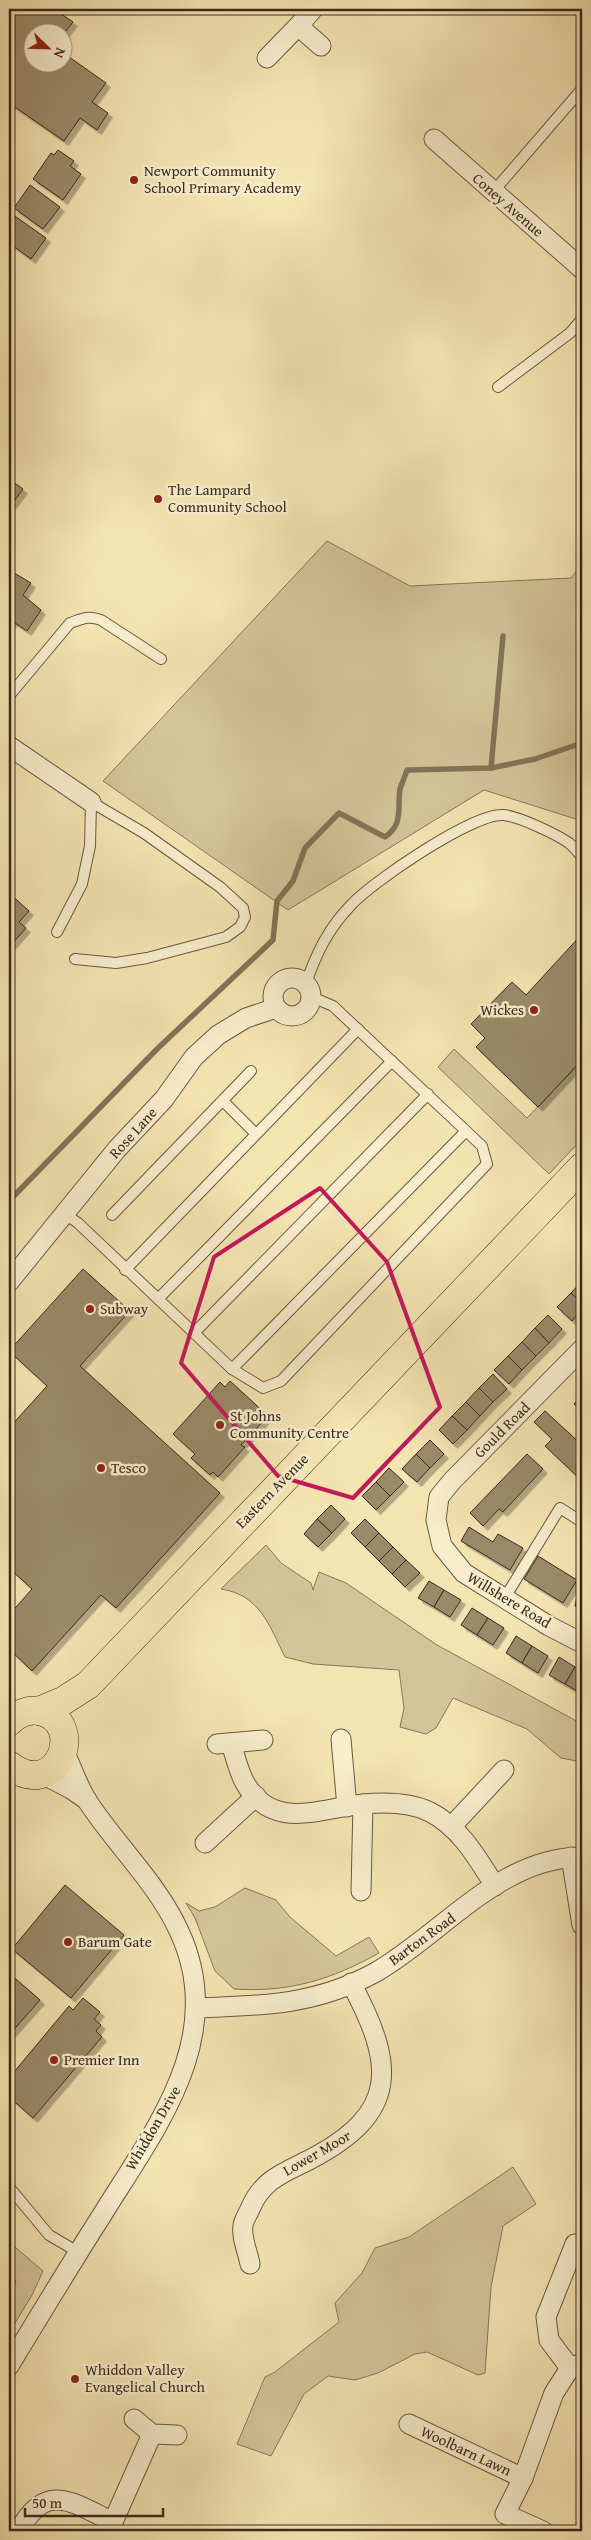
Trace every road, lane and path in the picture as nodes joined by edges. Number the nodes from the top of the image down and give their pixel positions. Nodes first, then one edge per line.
1 (307, 16) edge
2 (321, 46) dead end
3 (267, 58) dead end
4 (582, 88) edge
5 (434, 139) dead end
6 (493, 192) junction
7 (582, 269) edge
8 (582, 319) edge
9 (498, 387) dead end
10 (161, 659) dead end
11 (9, 696) edge
12 (9, 746) edge
13 (91, 802) junction
14 (582, 857) edge
15 (57, 932) dead end
16 (75, 959) dead end
17 (309, 990) junction
18 (276, 1008) junction
19 (358, 1029) junction
20 (392, 1060) junction
21 (252, 1071) dead end
22 (428, 1094) junction
23 (222, 1101) junction
24 (466, 1131) junction
25 (256, 1134) junction
26 (582, 1167) edge
27 (66, 1214) junction
28 (112, 1214) dead end
29 (125, 1270) junction
30 (9, 1282) edge
31 (158, 1300) junction
32 (194, 1333) junction
33 (582, 1348) edge
34 (232, 1369) junction
35 (436, 1520) joint
36 (582, 1522) edge
37 (504, 1599) junction
38 (582, 1643) edge
39 (88, 1685) junction
40 (21, 1712) edge
41 (341, 1739) dead end
42 (63, 1740) junction
43 (263, 1740) dead end
44 (504, 1770) dead end
45 (21, 1774) edge
46 (256, 1796) junction
47 (86, 1800) junction
48 (355, 1806) junction
49 (452, 1827) junction
50 (205, 1843) dead end
51 (576, 1857) edge
52 (495, 1886) junction
53 (361, 1892) dead end
54 (582, 1925) edge
55 (351, 1983) junction
56 (196, 2008) junction
57 (9, 2162) edge
58 (9, 2168) edge
59 (9, 2187) edge
60 (575, 2244) dead end
61 (78, 2252) junction
62 (250, 2264) dead end
63 (9, 2366) edge
64 (576, 2366) edge
65 (134, 2419) dead end
66 (409, 2424) dead end
67 (152, 2434) junction
68 (177, 2435) dead end
69 (523, 2478) junction
70 (111, 2527) edge
71 (16, 2528) edge
72 (542, 2531) edge

1 - 2 street
1 - 3 street
4 - 6 lane
5 - 6 street, Coney Avenue
6 - 7 street, Coney Avenue
8 - 9 lane
10 - 11 lane
12 - 13 street
13 - 15 lane
13 - 16 lane
14 - 17 lane
17 - 18 street
17 - 18 street
17 - 19 lane
18 - 27 street, Rose Lane
19 - 20 lane
19 - 25 lane
20 - 22 lane
20 - 31 lane
21 - 23 lane
22 - 24 lane
22 - 32 lane
23 - 25 lane
23 - 28 lane
24 - 34 lane
24 - 34 lane
25 - 29 lane
26 - 39 main road, Eastern Avenue
27 - 29 lane
27 - 30 street, Rose Lane
29 - 31 lane
31 - 32 lane
32 - 34 lane
33 - 35 street, Gould Road
35 - 37 street, Willshere Road
36 - 37 lane
37 - 38 street, Willshere Road
39 - 40 main road, Eastern Avenue
39 - 42 main road, Eastern Avenue
40 - 42 main road
41 - 48 street
42 - 45 main road, Eastern Avenue
42 - 47 street, Whiddon Drive
43 - 46 street
44 - 49 street
45 - 47 street, Whiddon Drive
46 - 48 street
46 - 50 street
47 - 56 street, Whiddon Drive
48 - 49 street
48 - 53 street
49 - 52 street
51 - 52 street, Barton Road
51 - 54 street
52 - 55 street, Barton Road
55 - 56 street, Barton Road
55 - 62 street, Lower Moor
56 - 61 street, Whiddon Drive
57 - 58 lane
59 - 61 lane
60 - 64 street, Woolbarn Lawn
61 - 63 street, Whiddon Drive
64 - 69 street, Woolbarn Lawn
65 - 67 street
66 - 69 street, Woolbarn Lawn
67 - 68 street
67 - 70 street
69 - 72 street, Woolbarn Lawn
70 - 71 street

